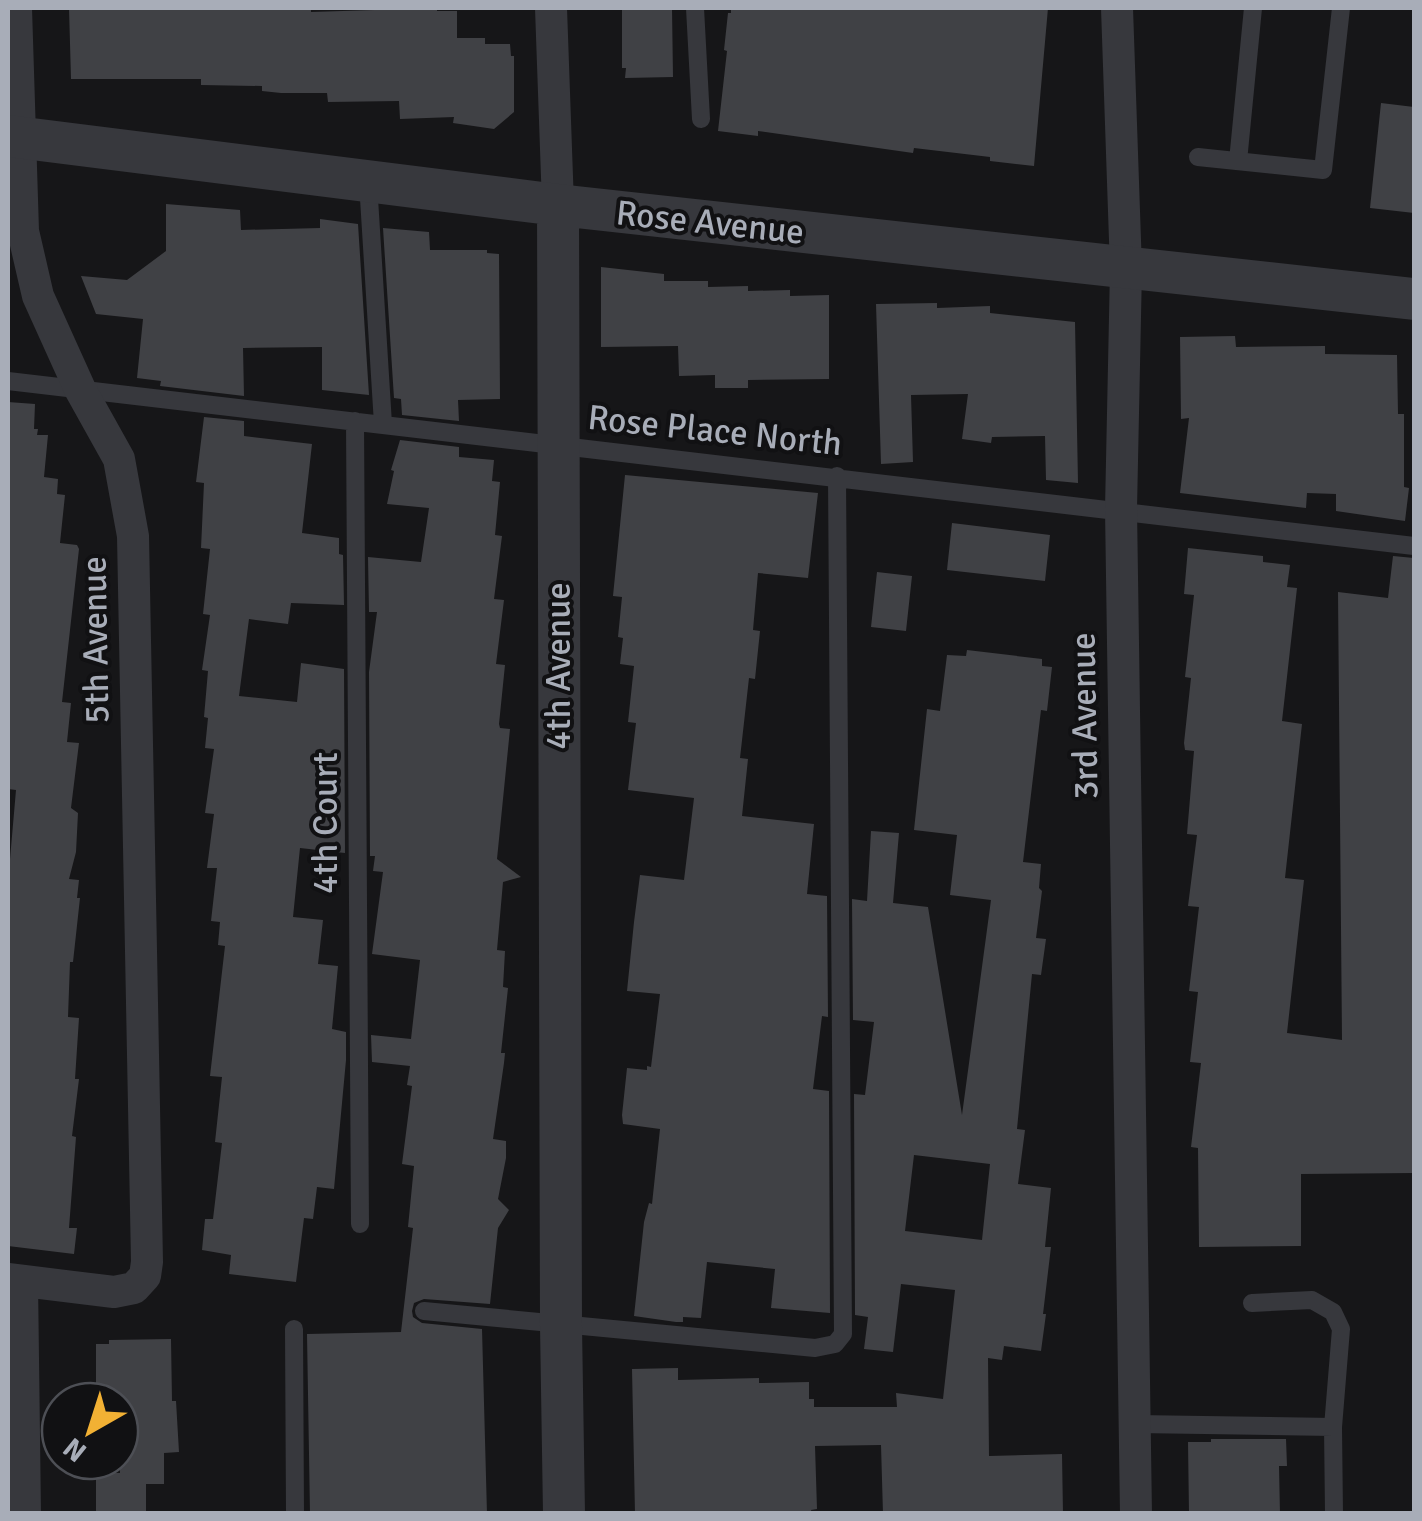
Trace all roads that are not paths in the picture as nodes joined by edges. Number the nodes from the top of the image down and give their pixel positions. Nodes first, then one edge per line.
1 (16, 8) edge
2 (551, 8) edge
3 (695, 8) edge
4 (1117, 8) edge
5 (1253, 8) edge
6 (1341, 8) edge
7 (701, 119) dead end
8 (14, 137) edge
9 (1198, 157) dead end
10 (1238, 161) junction
11 (368, 181) junction
12 (558, 205) junction
13 (1126, 269) junction
14 (1414, 299) edge
15 (8, 381) edge
16 (80, 389) junction
17 (354, 421) junction
18 (383, 424) junction
19 (557, 445) junction
20 (837, 476) junction
21 (1121, 509) junction
22 (1414, 546) edge
23 (360, 1224) dead end
24 (15, 1280) edge
25 (1252, 1303) dead end
26 (424, 1311) dead end
27 (561, 1326) junction
28 (294, 1328) dead end
29 (1136, 1424) junction
30 (1333, 1427) junction
31 (25, 1514) edge
32 (295, 1514) edge
33 (564, 1514) edge
34 (1136, 1514) edge
35 (1334, 1514) edge

1 - 8 street, 5th Avenue
2 - 12 street, 4th Avenue
3 - 7 lane
4 - 13 street, 3rd Avenue
5 - 10 lane
6 - 10 lane
8 - 11 street, Rose Avenue
8 - 16 street, 5th Avenue
9 - 10 lane
11 - 12 street, Rose Avenue
11 - 18 lane
12 - 13 street, Rose Avenue
12 - 19 street, 4th Avenue
13 - 14 street, Rose Avenue
13 - 21 street, 3rd Avenue
15 - 16 lane, Rose Place North
16 - 17 lane, Rose Place North
16 - 24 street, 5th Avenue
17 - 18 lane, Rose Place North
17 - 23 lane, 4th Court
18 - 19 lane, Rose Place North
19 - 20 lane, Rose Place North
19 - 27 street, 4th Avenue
20 - 21 lane, Rose Place North
20 - 27 lane
21 - 22 lane, Rose Place North
21 - 29 street, 3rd Avenue
24 - 31 street
25 - 30 lane
26 - 27 lane
27 - 33 street, 4th Avenue
28 - 32 lane
29 - 30 lane
29 - 34 street, 3rd Avenue
30 - 35 lane

